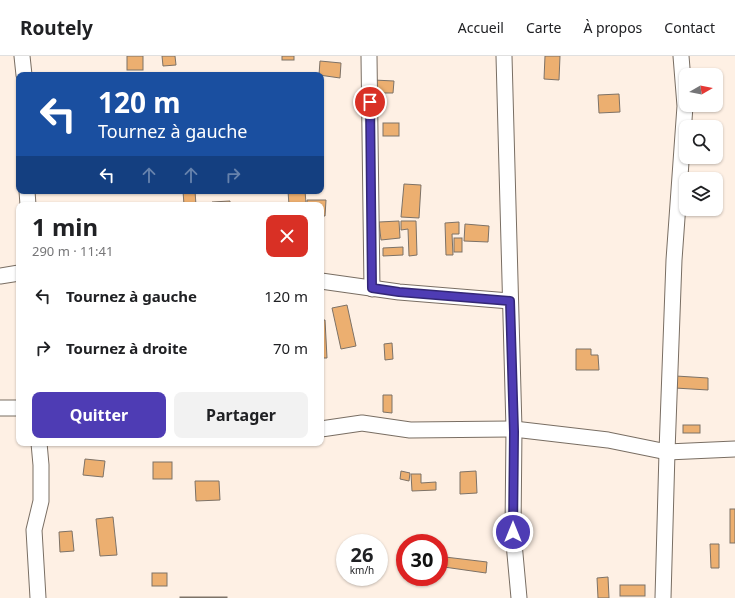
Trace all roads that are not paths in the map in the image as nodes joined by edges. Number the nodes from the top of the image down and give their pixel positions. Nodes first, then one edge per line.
1 (22, 56) edge
2 (369, 56) edge
3 (504, 56) edge
4 (681, 56) edge
5 (24, 72) edge
6 (16, 273) edge
7 (0, 276) edge
8 (324, 281) edge
9 (372, 288) junction
10 (510, 301) junction
11 (0, 408) edge
12 (16, 408) edge
13 (324, 429) edge
14 (514, 430) junction
15 (40, 446) edge
16 (735, 449) edge
17 (667, 452) junction
18 (38, 598) edge
19 (519, 598) edge
20 (664, 598) edge

1 - 5 street
2 - 9 street
3 - 10 street
4 - 17 street
6 - 7 street
8 - 9 street
9 - 10 street
10 - 14 street
11 - 12 street
13 - 14 street
14 - 17 street
14 - 19 street
15 - 18 street
16 - 17 street
17 - 20 street

